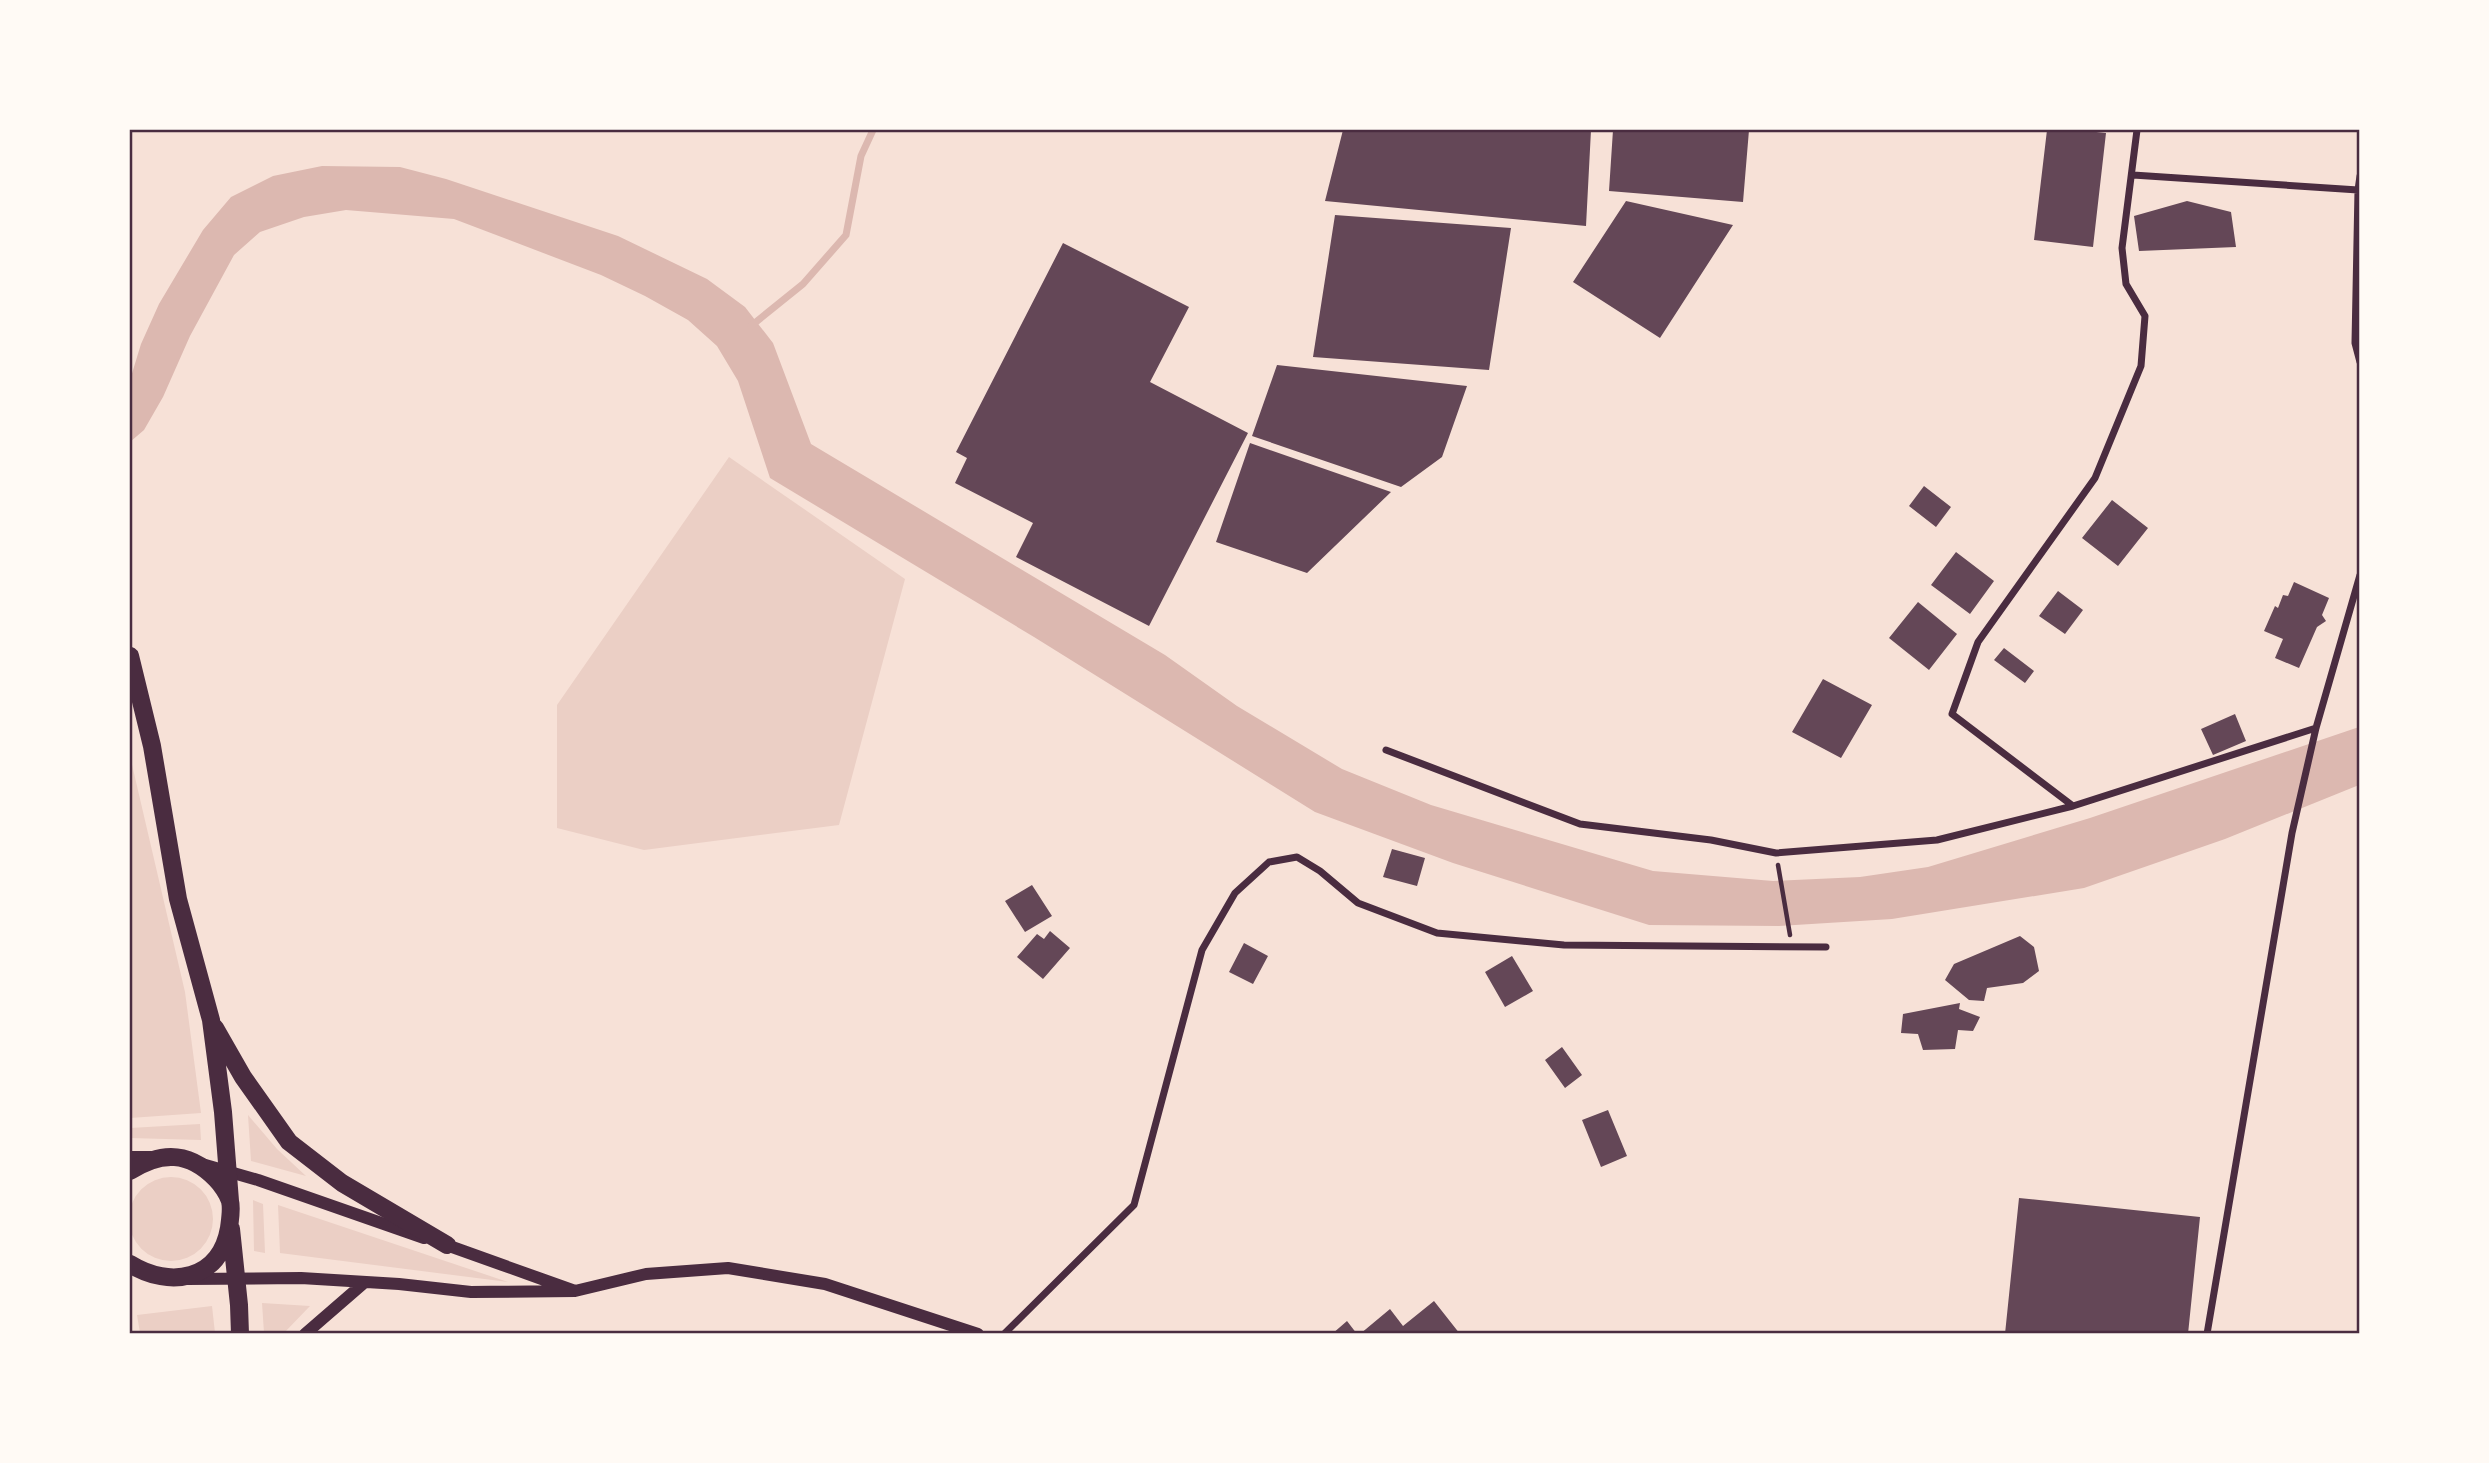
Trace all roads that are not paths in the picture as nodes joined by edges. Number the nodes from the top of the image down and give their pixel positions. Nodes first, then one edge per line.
1 (2137, 130) edge
2 (2133, 175) junction
3 (2360, 176) edge
4 (2359, 189) edge
5 (2357, 342) edge
6 (2360, 362) edge
7 (2360, 575) edge
8 (130, 656) edge
9 (2316, 728) junction
10 (1386, 750) dead end
11 (2073, 806) junction
12 (1826, 947) dead end
13 (211, 1020) junction
14 (169, 1156) junction
15 (130, 1157) edge
16 (188, 1160) junction
17 (130, 1171) edge
18 (226, 1171) junction
19 (230, 1201) junction
20 (230, 1219) junction
21 (447, 1245) junction
22 (130, 1264) edge
23 (138, 1272) edge
24 (237, 1278) junction
25 (166, 1279) junction
26 (365, 1282) junction
27 (575, 1291) junction
28 (240, 1334) edge
29 (305, 1334) edge
30 (978, 1334) edge
31 (1004, 1334) edge
32 (2207, 1334) edge

1 - 2 street
2 - 4 street
2 - 11 street
3 - 4 street
4 - 5 street
5 - 6 street
7 - 9 street
8 - 13 highway
9 - 11 street
9 - 32 street
10 - 11 street
12 - 31 street
13 - 18 highway
13 - 21 highway
14 - 15 street
14 - 16 highway
14 - 17 highway
16 - 18 street
16 - 19 highway
18 - 19 highway
18 - 21 street
19 - 20 highway
20 - 24 highway
20 - 25 highway
21 - 27 street
22 - 23 highway
23 - 25 highway
24 - 25 street
24 - 26 street
24 - 28 highway
26 - 27 street
26 - 29 street
27 - 30 street

